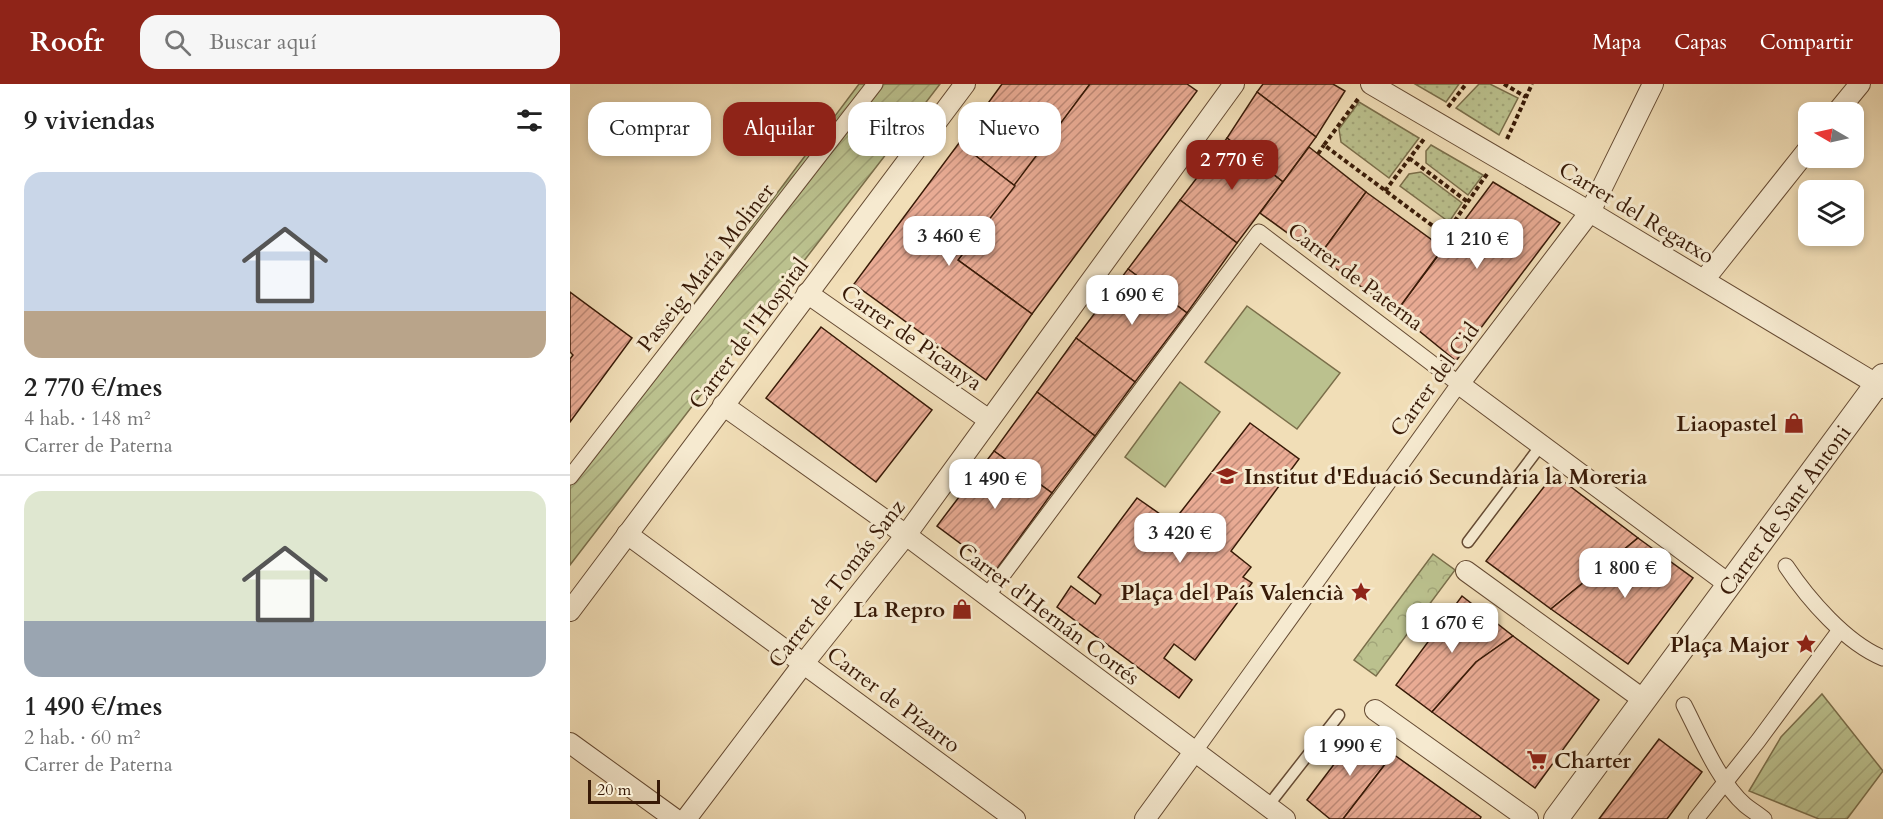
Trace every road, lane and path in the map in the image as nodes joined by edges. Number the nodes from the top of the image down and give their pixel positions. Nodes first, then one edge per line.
1 (875, 84) edge
2 (965, 84) edge
3 (1234, 84) edge
4 (1504, 84) edge
5 (1532, 84) edge
6 (1653, 84) edge
7 (1860, 84) edge
8 (1367, 88) edge
9 (1526, 97) junction
10 (1845, 102) edge
11 (1324, 145) junction
12 (1318, 153) dead end
13 (1410, 158) dead end
14 (1498, 159) junction
15 (1798, 162) edge
16 (1468, 202) junction
17 (1590, 212) junction
18 (1704, 280) junction
19 (807, 293) junction
20 (1881, 383) edge
21 (1459, 384) junction
22 (723, 405) junction
23 (989, 420) junction
24 (1542, 444) junction
25 (570, 477) edge
26 (627, 534) junction
27 (906, 535) junction
28 (1468, 542) dead end
29 (1786, 566) dead end
30 (1467, 571) dead end
31 (1730, 585) junction
32 (987, 596) junction
33 (570, 611) edge
34 (1840, 630) junction
35 (1883, 658) edge
36 (804, 663) junction
37 (1644, 700) junction
38 (1684, 705) dead end
39 (1375, 710) dead end
40 (1339, 715) dead end
41 (570, 743) edge
42 (1194, 752) junction
43 (1725, 780) junction
44 (1268, 806) junction
45 (675, 819) edge
46 (686, 819) edge
47 (1015, 819) edge
48 (1145, 819) edge
49 (1286, 819) edge
50 (1528, 819) edge
51 (1556, 819) edge
52 (1696, 819) edge
53 (1764, 819) edge

1 - 25 street, Passeig María Moliner
2 - 19 street, Carrer de l'Hospital
3 - 23 street, Carrer de Tomás Sanz
4 - 9 path
5 - 9 path
6 - 17 street, Carrer del Cid
7 - 10 street
8 - 11 path
8 - 14 street, Carrer del Regatxo
9 - 14 path
11 - 12 path
11 - 16 path
13 - 16 path
14 - 16 path
14 - 17 street, Carrer del Regatxo
15 - 18 street
17 - 18 street, Carrer del Regatxo
17 - 21 street, Carrer del Cid
18 - 20 street, Carrer del Regatxo
19 - 22 street, Carrer de l'Hospital
19 - 23 street, Carrer de Picanya
20 - 31 street, Carrer de Sant Antoni
21 - 24 street, Carrer de Paterna
21 - 32 street, Carrer de Paterna
21 - 42 street, Carrer del Cid
22 - 26 street, Carrer de l'Hospital
22 - 27 street, Carrer d'Hernán Cortés
23 - 27 street, Carrer de Tomás Sanz
24 - 28 lane
24 - 31 street, Carrer de Paterna
26 - 33 street, Carrer de l'Hospital
26 - 36 street, Carrer de Pizarro
27 - 32 street, Carrer d'Hernán Cortés
27 - 36 street, Carrer de Tomás Sanz
29 - 34 street
30 - 37 street
31 - 37 street, Carrer de Sant Antoni
32 - 42 street, Carrer d'Hernán Cortés
34 - 35 street
34 - 43 street
36 - 46 street, Carrer de Tomás Sanz
36 - 47 street, Carrer de Pizarro
37 - 51 street, Carrer de Sant Antoni
38 - 43 street
39 - 50 street
40 - 44 lane
41 - 45 street
42 - 44 street, Carrer d'Hernán Cortés
42 - 48 street
43 - 52 street
43 - 53 street
44 - 49 street, Carrer d'Hernán Cortés

